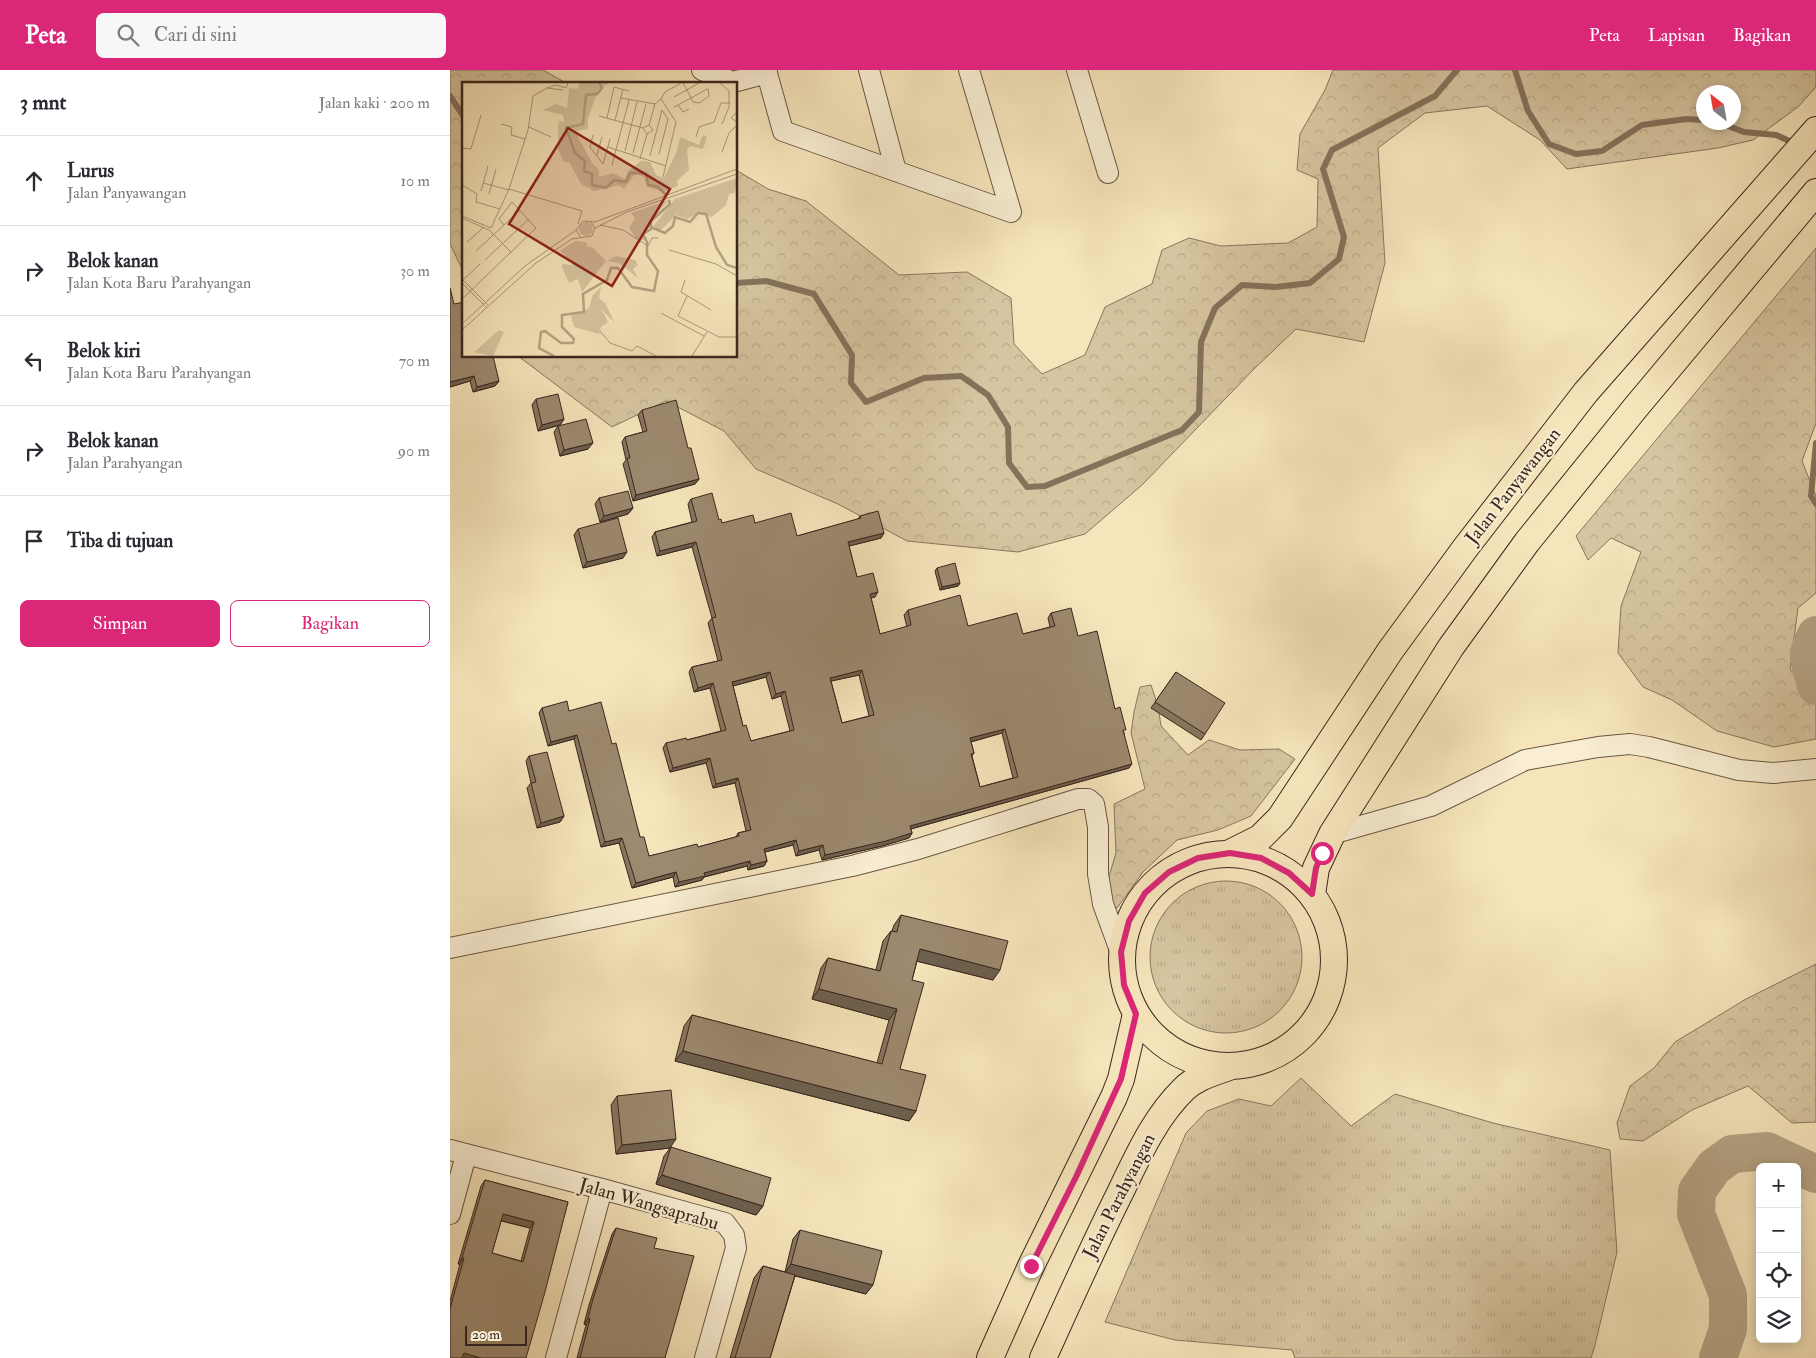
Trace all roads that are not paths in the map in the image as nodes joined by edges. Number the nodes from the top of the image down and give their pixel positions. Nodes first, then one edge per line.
1 (702, 70) edge
2 (868, 70) edge
3 (969, 70) edge
4 (1077, 70) edge
5 (766, 71) edge
6 (1816, 130) edge
7 (896, 171) junction
8 (1108, 173) dead end
9 (1816, 192) edge
10 (1816, 769) edge
11 (1332, 834) junction
12 (1230, 853) junction
13 (1312, 894) junction
14 (450, 948) edge
15 (1121, 952) junction
16 (1136, 1014) junction
17 (1232, 1066) junction
18 (458, 1153) edge
19 (602, 1189) junction
20 (450, 1214) edge
21 (556, 1358) edge
22 (705, 1358) edge
23 (990, 1358) edge
24 (1043, 1358) edge

1 - 5 street
2 - 7 street
3 - 7 street
4 - 8 street
5 - 7 street
6 - 12 main road, Jalan Panyawangan
9 - 11 main road
10 - 11 street
11 - 13 main road
12 - 13 main road
12 - 15 main road
13 - 17 main road
14 - 15 street
15 - 16 main road
16 - 17 main road
16 - 23 main road
17 - 24 main road, Jalan Parahyangan
18 - 19 street, Jalan Wangsaprabu
18 - 20 street
19 - 21 street
19 - 22 street, Jalan Wangsaprabu

